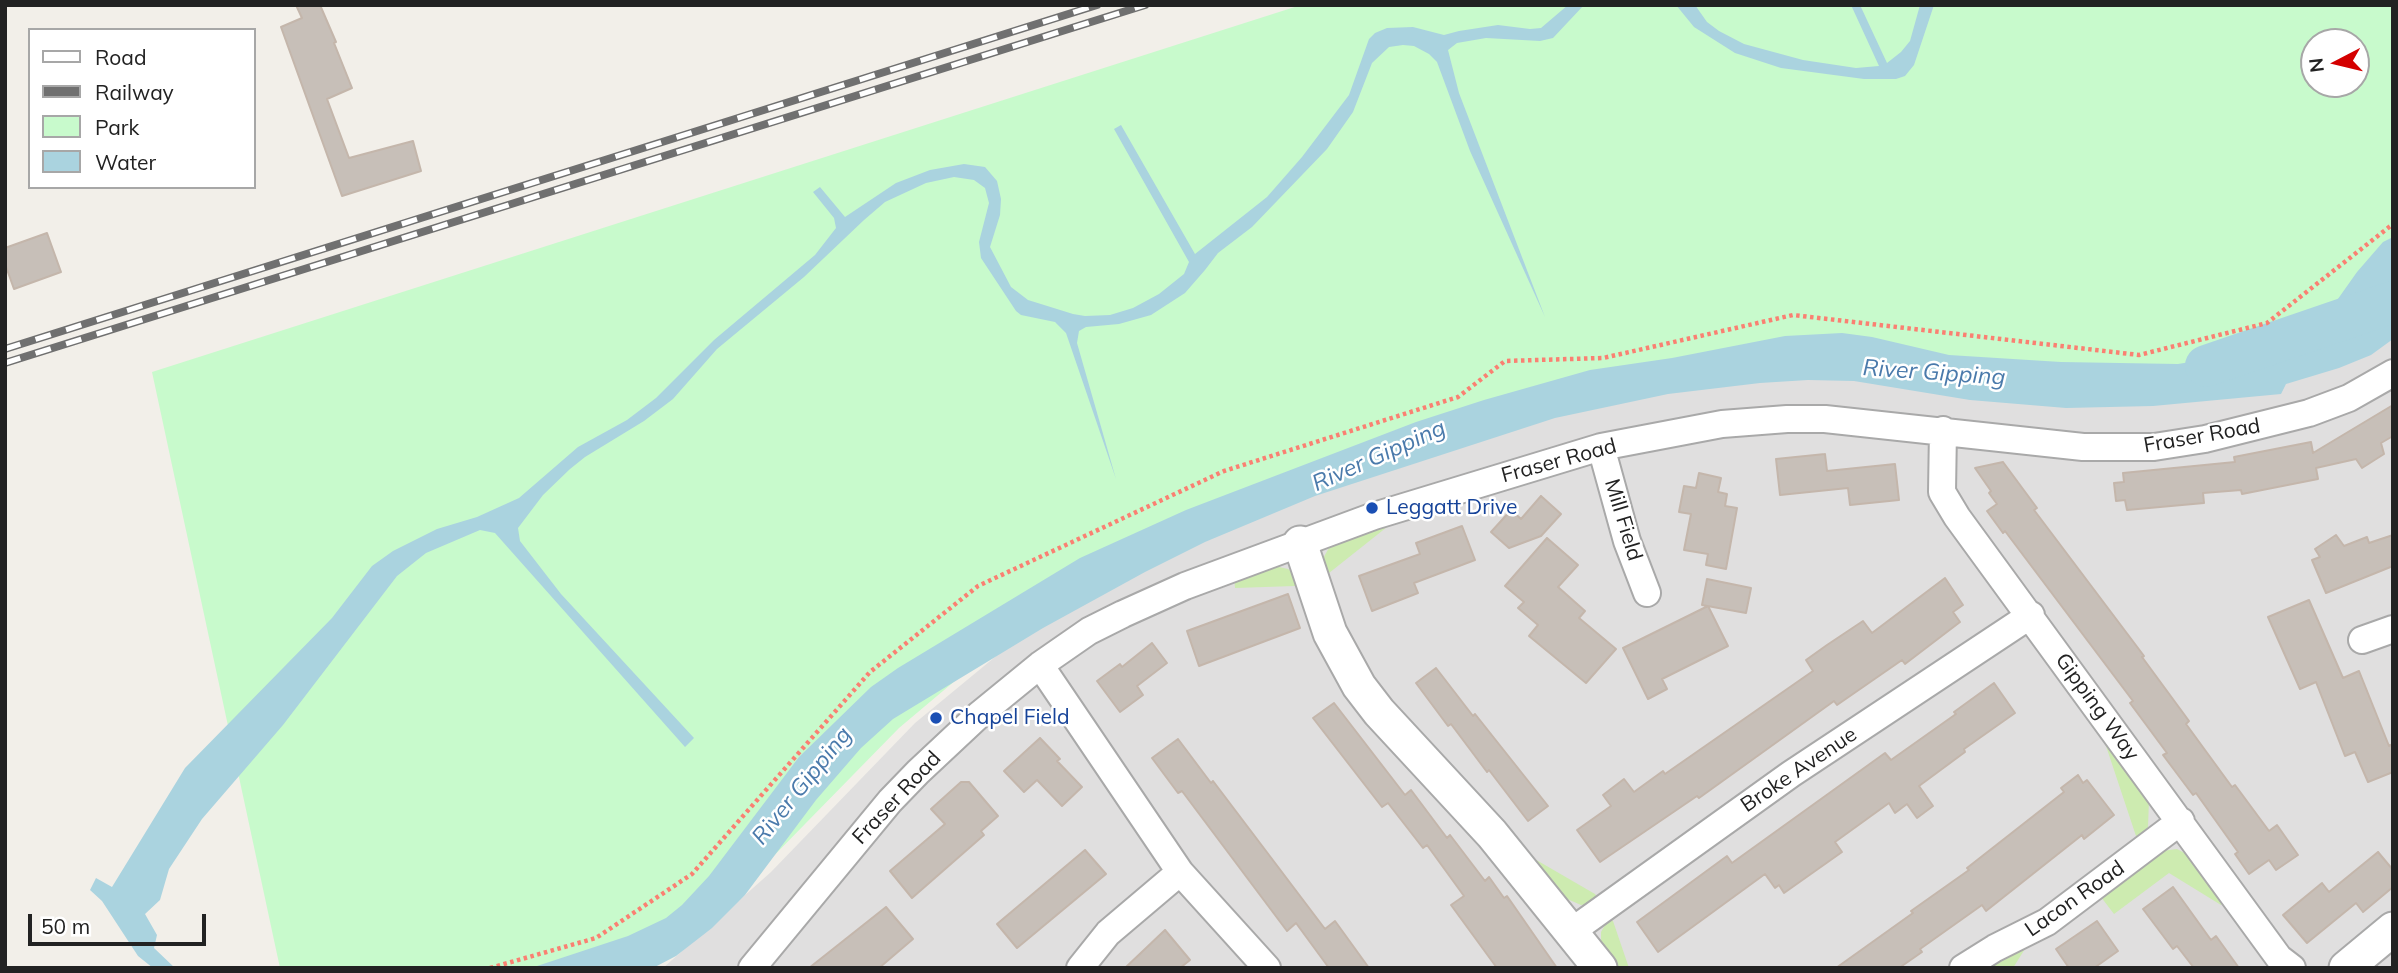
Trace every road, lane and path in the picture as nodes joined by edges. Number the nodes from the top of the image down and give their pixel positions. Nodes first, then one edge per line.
1 (2393, 373) edge
2 (1943, 430) junction
3 (1601, 447) junction
4 (1300, 543) junction
5 (1647, 593) dead end
6 (2031, 615) junction
7 (2393, 629) edge
8 (2362, 640) dead end
9 (1040, 665) junction
10 (2181, 821) junction
11 (1180, 872) junction
12 (2393, 929) edge
13 (1572, 931) junction
14 (752, 968) edge
15 (1080, 968) edge
16 (1267, 968) edge
17 (1600, 968) edge
18 (1963, 968) edge
19 (2292, 968) edge
20 (2346, 968) edge

1 - 2 street, Fraser Road
2 - 3 street, Fraser Road
2 - 6 street, Gipping Way
3 - 4 street, Fraser Road
3 - 5 street, Mill Field
4 - 9 street, Fraser Road
4 - 13 street
6 - 10 street, Gipping Way
6 - 13 street, Broke Avenue
7 - 8 street
9 - 11 street
9 - 14 street, Fraser Road
10 - 18 street, Lacon Road
10 - 19 street, Gipping Way
11 - 15 street
11 - 16 street
12 - 20 street
13 - 17 street

